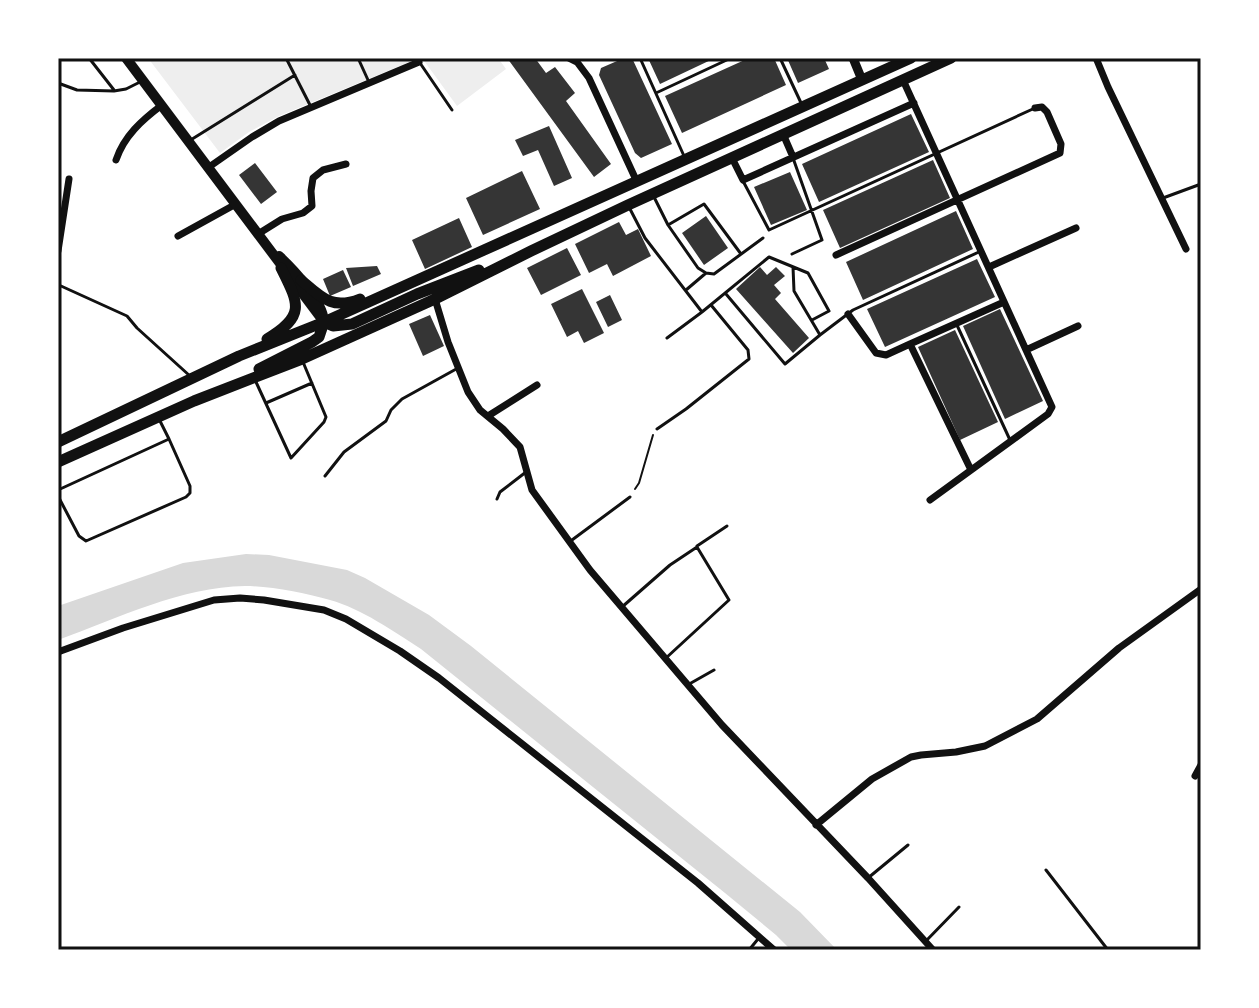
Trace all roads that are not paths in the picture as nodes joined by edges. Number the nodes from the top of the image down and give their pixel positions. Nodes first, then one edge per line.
1 (89, 58) edge
2 (126, 58) edge
3 (286, 58) edge
4 (358, 58) edge
5 (640, 58) edge
6 (731, 58) edge
7 (780, 58) edge
8 (853, 58) edge
9 (911, 58) edge
10 (951, 58) edge
11 (1096, 58) edge
12 (577, 59) edge
13 (419, 62) joint
14 (295, 75) junction
15 (143, 80) junction
16 (862, 80) junction
17 (903, 80) junction
18 (58, 83) edge
19 (370, 83) junction
20 (114, 91) junction
21 (656, 93) junction
22 (914, 103) junction
23 (162, 105) junction
24 (311, 107) junction
25 (803, 107) junction
26 (1035, 108) joint
27 (452, 110) dead end
28 (783, 134) junction
29 (189, 141) junction
30 (937, 153) junction
31 (793, 157) junction
32 (732, 158) junction
33 (116, 160) dead end
34 (686, 160) junction
35 (346, 164) dead end
36 (209, 167) junction
37 (69, 179) dead end
38 (743, 180) junction
39 (637, 182) junction
40 (1201, 184) edge
41 (653, 194) junction
42 (1162, 199) junction
43 (958, 200) junction
44 (236, 204) junction
45 (628, 205) junction
46 (812, 211) junction
47 (668, 225) junction
48 (1076, 228) dead end
49 (178, 236) dead end
50 (261, 237) junction
51 (763, 238) dead end
52 (1186, 249) dead end
53 (58, 251) edge
54 (531, 251) junction
55 (981, 251) junction
56 (741, 254) junction
57 (792, 254) dead end
58 (836, 255) dead end
59 (793, 267) junction
60 (989, 267) junction
61 (281, 268) junction
62 (706, 273) junction
63 (421, 279) junction
64 (301, 280) junction
65 (61, 286) dead end
66 (686, 290) junction
67 (725, 293) junction
68 (435, 299) junction
69 (1004, 302) junction
70 (711, 305) junction
71 (702, 312) junction
72 (848, 314) junction
73 (812, 320) junction
74 (324, 322) junction
75 (956, 323) junction
76 (1078, 326) dead end
77 (820, 335) junction
78 (667, 338) dead end
79 (910, 344) junction
80 (1026, 350) junction
81 (239, 356) junction
82 (302, 359) junction
83 (458, 368) junction
84 (254, 377) junction
85 (193, 378) junction
86 (312, 383) junction
87 (537, 385) dead end
88 (194, 401) junction
89 (266, 403) junction
90 (488, 416) junction
91 (159, 417) junction
92 (657, 429) road end
93 (169, 439) junction
94 (1011, 441) junction
95 (58, 442) edge
96 (58, 462) edge
97 (971, 470) junction
98 (526, 472) junction
99 (325, 476) dead end
100 (58, 490) edge
101 (58, 496) edge
102 (630, 497) road end
103 (497, 499) dead end
104 (930, 500) dead end
105 (727, 526) dead end
106 (569, 542) junction
107 (697, 547) junction
108 (1201, 589) edge
109 (622, 607) junction
110 (58, 652) edge
111 (666, 659) junction
112 (714, 670) dead end
113 (687, 685) junction
114 (1201, 765) edge
115 (1195, 776) dead end
116 (816, 825) junction
117 (908, 845) dead end
118 (1046, 870) dead end
119 (868, 878) junction
120 (959, 907) dead end
121 (760, 937) junction
122 (925, 942) junction
123 (749, 950) edge
124 (774, 950) edge
125 (933, 950) edge
126 (1108, 950) edge

1 - 20 lane
2 - 15 main road
3 - 14 lane
4 - 19 lane
5 - 21 lane
6 - 21 lane
7 - 25 lane
8 - 16 street
9 - 16 main road
10 - 17 main road
11 - 42 street
12 - 39 street
13 - 19 street
13 - 27 lane
14 - 24 lane
14 - 29 lane
15 - 20 lane
15 - 23 main road
16 - 25 main road
17 - 22 street
17 - 28 main road
18 - 20 lane
19 - 24 street
21 - 34 lane
22 - 30 street
22 - 31 street
23 - 29 main road
23 - 33 street
24 - 36 street
25 - 34 main road
26 - 30 lane
26 - 43 street
28 - 31 street
28 - 32 main road
29 - 36 main road
30 - 43 street
30 - 46 lane
31 - 38 street
31 - 46 lane
32 - 38 street
32 - 41 main road
34 - 39 main road
35 - 50 street
36 - 44 main road
37 - 53 street
38 - 46 lane
39 - 63 main road
40 - 42 lane
41 - 45 main road
41 - 47 lane
42 - 52 street
43 - 55 street
43 - 58 street
44 - 49 street
44 - 50 main road
45 - 54 main road
45 - 66 lane
46 - 57 lane
47 - 56 lane
47 - 62 lane
48 - 60 street
50 - 61 main road
50 - 64 main road
51 - 56 lane
54 - 68 main road
54 - 74 main road
55 - 60 street
55 - 72 lane
56 - 62 lane
59 - 67 lane
59 - 73 lane
59 - 73 lane
60 - 69 street
61 - 74 main road
61 - 81 main road
62 - 66 lane
63 - 64 main road
63 - 74 main road
64 - 74 main road
65 - 85 lane
66 - 71 lane
67 - 70 lane
67 - 77 lane
68 - 82 main road
68 - 83 street
69 - 75 street
69 - 80 street
70 - 71 lane
70 - 92 lane
71 - 78 lane
72 - 77 lane
72 - 79 street
73 - 77 lane
74 - 81 main road
74 - 88 main road
75 - 79 street
75 - 94 lane
76 - 80 street
79 - 97 street
80 - 94 street
81 - 85 main road
82 - 84 main road
82 - 86 lane
83 - 90 street
83 - 99 lane
84 - 88 main road
84 - 89 lane
85 - 95 main road
86 - 89 lane
86 - 89 lane
87 - 90 street
88 - 91 main road
90 - 98 street
91 - 93 lane
91 - 96 main road
93 - 100 lane
93 - 101 lane
94 - 97 street
97 - 104 street
98 - 103 lane
98 - 106 street
102 - 106 lane
105 - 107 lane
106 - 109 street
107 - 109 lane
107 - 111 lane
108 - 116 street
109 - 111 street
110 - 121 street
111 - 113 street
112 - 113 lane
113 - 116 street
114 - 115 street
116 - 119 street
117 - 119 lane
118 - 126 lane
119 - 122 street
120 - 122 lane
121 - 123 lane
121 - 124 street
122 - 125 street

